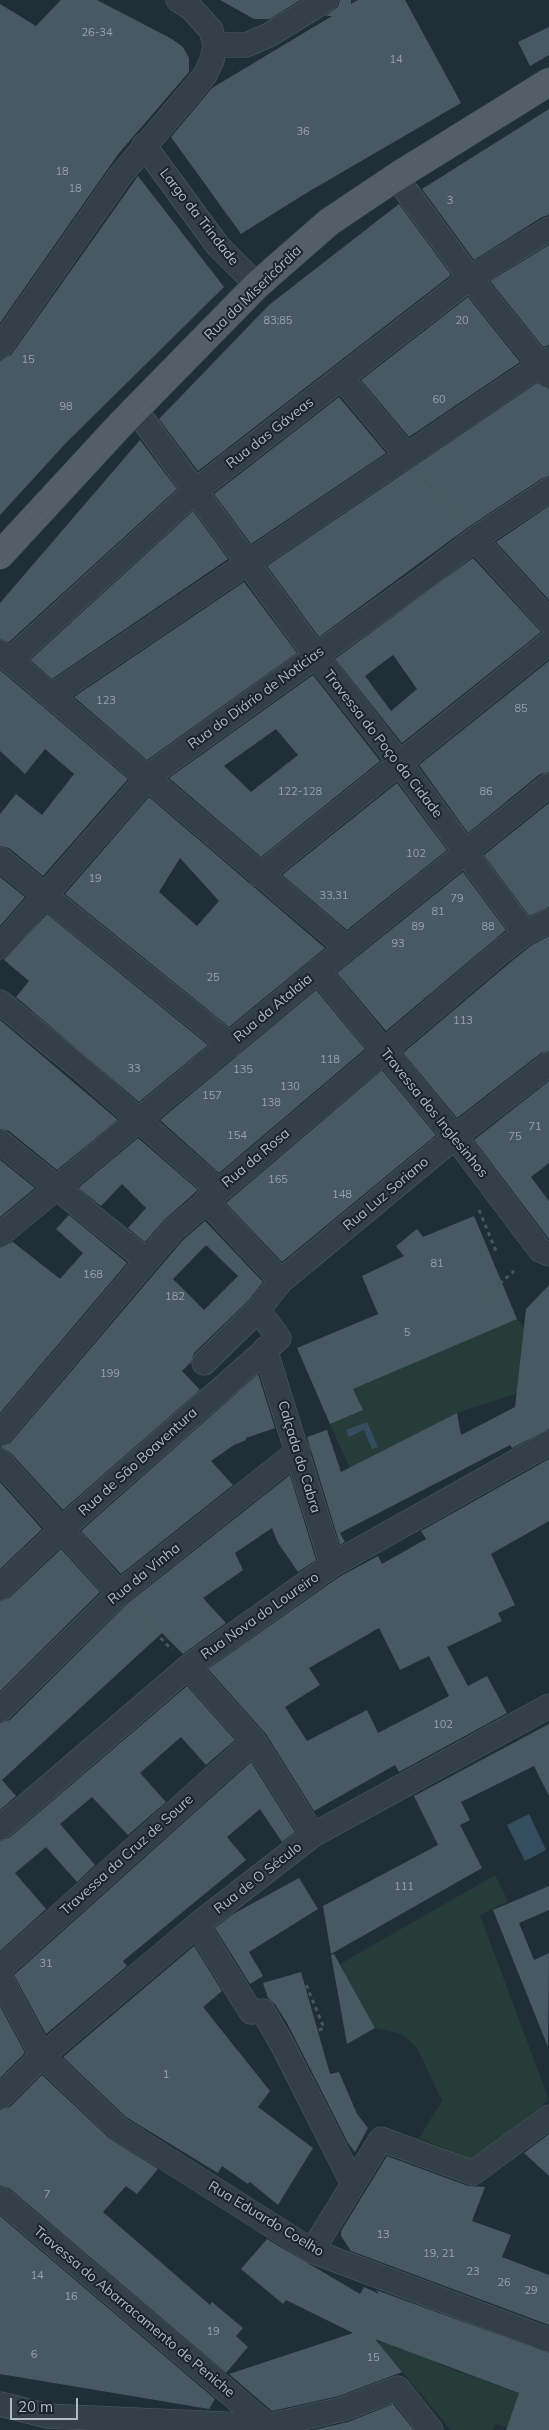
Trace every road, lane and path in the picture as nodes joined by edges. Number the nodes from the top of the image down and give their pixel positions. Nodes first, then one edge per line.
1 (178, 0) edge
2 (326, 0) edge
3 (215, 45) junction
4 (549, 82) edge
5 (144, 145) junction
6 (396, 177) junction
7 (549, 229) edge
8 (470, 278) junction
9 (257, 285) junction
10 (0, 347) edge
11 (546, 366) edge
12 (341, 377) junction
13 (135, 410) junction
14 (406, 455) junction
15 (549, 490) edge
16 (195, 491) junction
17 (475, 538) junction
18 (0, 555) edge
19 (247, 562) junction
20 (549, 621) edge
21 (549, 643) edge
22 (5, 656) edge
23 (316, 656) junction
24 (51, 696) junction
25 (399, 762) junction
26 (147, 778) junction
27 (549, 785) edge
28 (466, 852) junction
29 (0, 859) edge
30 (260, 875) junction
31 (46, 896) junction
32 (549, 922) edge
33 (526, 933) junction
34 (0, 947) edge
35 (347, 948) junction
36 (318, 971) junction
37 (0, 1002) edge
38 (230, 1045) junction
39 (383, 1050) junction
40 (549, 1064) edge
41 (141, 1120) junction
42 (455, 1137) junction
43 (0, 1142) edge
44 (57, 1189) junction
45 (212, 1196) junction
46 (1, 1234) edge
47 (549, 1254) edge
48 (146, 1260) junction
49 (514, 1271) dead end
50 (281, 1281) junction
51 (482, 1300) dead end
52 (258, 1310) junction
53 (272, 1343) junction
54 (204, 1364) dead end
55 (0, 1434) edge
56 (549, 1443) edge
57 (298, 1450) junction
58 (0, 1461) edge
59 (61, 1530) junction
60 (332, 1565) junction
61 (0, 1588) edge
62 (118, 1593) junction
63 (188, 1667) junction
64 (549, 1706) edge
65 (0, 1710) edge
66 (254, 1741) junction
67 (0, 1828) edge
68 (313, 1835) junction
69 (197, 1925) junction
70 (0, 1969) edge
71 (0, 1977) edge
72 (305, 1982) dead end
73 (282, 2044) junction
74 (42, 2056) junction
75 (0, 2097) edge
76 (549, 2117) edge
77 (353, 2184) junction
78 (0, 2198) edge
79 (312, 2251) junction
80 (549, 2340) edge
81 (0, 2404) edge
82 (48, 2423) edge
83 (268, 2426) junction
84 (431, 2430) edge

1 - 3 street
2 - 3 street
3 - 5 street
4 - 6 main road, Rua da Misericórdia
5 - 9 street, Largo da Trindade
5 - 10 street
6 - 8 street
6 - 9 main road, Rua da Misericórdia
7 - 8 street, Rua das Gáveas
8 - 11 street
8 - 12 street, Rua das Gáveas
9 - 13 main road, Rua da Misericórdia
11 - 14 street
12 - 14 street
12 - 16 street, Rua das Gáveas
13 - 16 street, Travessa do Poço da Cidade
13 - 18 main road, Rua da Misericórdia
14 - 17 path
14 - 19 street
15 - 17 street, Rua do Diário de Notícias
16 - 19 street, Travessa do Poço da Cidade
16 - 22 street, Rua das Gáveas
17 - 20 street
17 - 23 street, Rua do Diário de Notícias
19 - 23 street, Travessa do Poço da Cidade
19 - 24 street
21 - 25 street
22 - 24 street
23 - 25 street, Travessa do Poço da Cidade
23 - 26 street, Rua do Diário de Notícias
24 - 26 street
25 - 28 street, Travessa do Poço da Cidade
25 - 30 street
26 - 30 street
26 - 31 street, Rua do Diário de Notícias
27 - 28 street, Rua da Atalaia
28 - 33 street, Travessa do Poço da Cidade
28 - 35 street, Rua da Atalaia
29 - 31 street
30 - 35 street
31 - 34 street, Rua do Diário de Notícias
31 - 38 street
32 - 33 street, Rua da Rosa
33 - 39 street, Rua da Rosa
35 - 36 street, Rua da Atalaia
36 - 38 street, Rua da Atalaia
36 - 39 street, Travessa dos Inglesinhos
37 - 41 street
38 - 41 street, Rua da Atalaia
39 - 42 street, Travessa dos Inglesinhos
39 - 45 street, Rua da Rosa
40 - 42 street, Rua Luz Soriano
41 - 44 street, Rua da Atalaia
41 - 45 street
42 - 47 street, Travessa dos Inglesinhos
42 - 50 street, Rua Luz Soriano
43 - 44 street
44 - 46 street, Rua da Atalaia
44 - 48 street
45 - 48 street, Rua da Rosa
45 - 50 street
48 - 55 street, Rua da Rosa
49 - 51 path
50 - 52 street, Rua Luz Soriano
52 - 53 street
52 - 54 street, Rua Luz Soriano
53 - 57 street, Calçada do Cabra
53 - 59 street, Rua de São Boaventura
56 - 60 street, Rua Nova do Loureiro
57 - 60 street, Calçada do Cabra
57 - 62 street, Rua da Vinha
58 - 59 street
59 - 61 street, Rua de São Boaventura
59 - 62 street
60 - 63 street, Rua Nova do Loureiro
62 - 63 path
62 - 65 street, Rua da Vinha
63 - 66 street
63 - 67 street, Rua Nova do Loureiro
64 - 68 street, Rua de O Século
66 - 68 street
66 - 70 street, Travessa da Cruz de Soure
68 - 69 street, Rua de O Século
69 - 73 street
69 - 74 street, Rua de O Século
71 - 74 street, Rua Eduardo Coelho
72 - 73 path
73 - 77 street
74 - 75 street, Rua de O Século
74 - 79 street, Rua Eduardo Coelho
76 - 77 street
77 - 79 street
78 - 83 street, Travessa do Abarracamento de Peniche
79 - 80 street, Rua Eduardo Coelho
81 - 82 street
82 - 83 street
83 - 84 street

